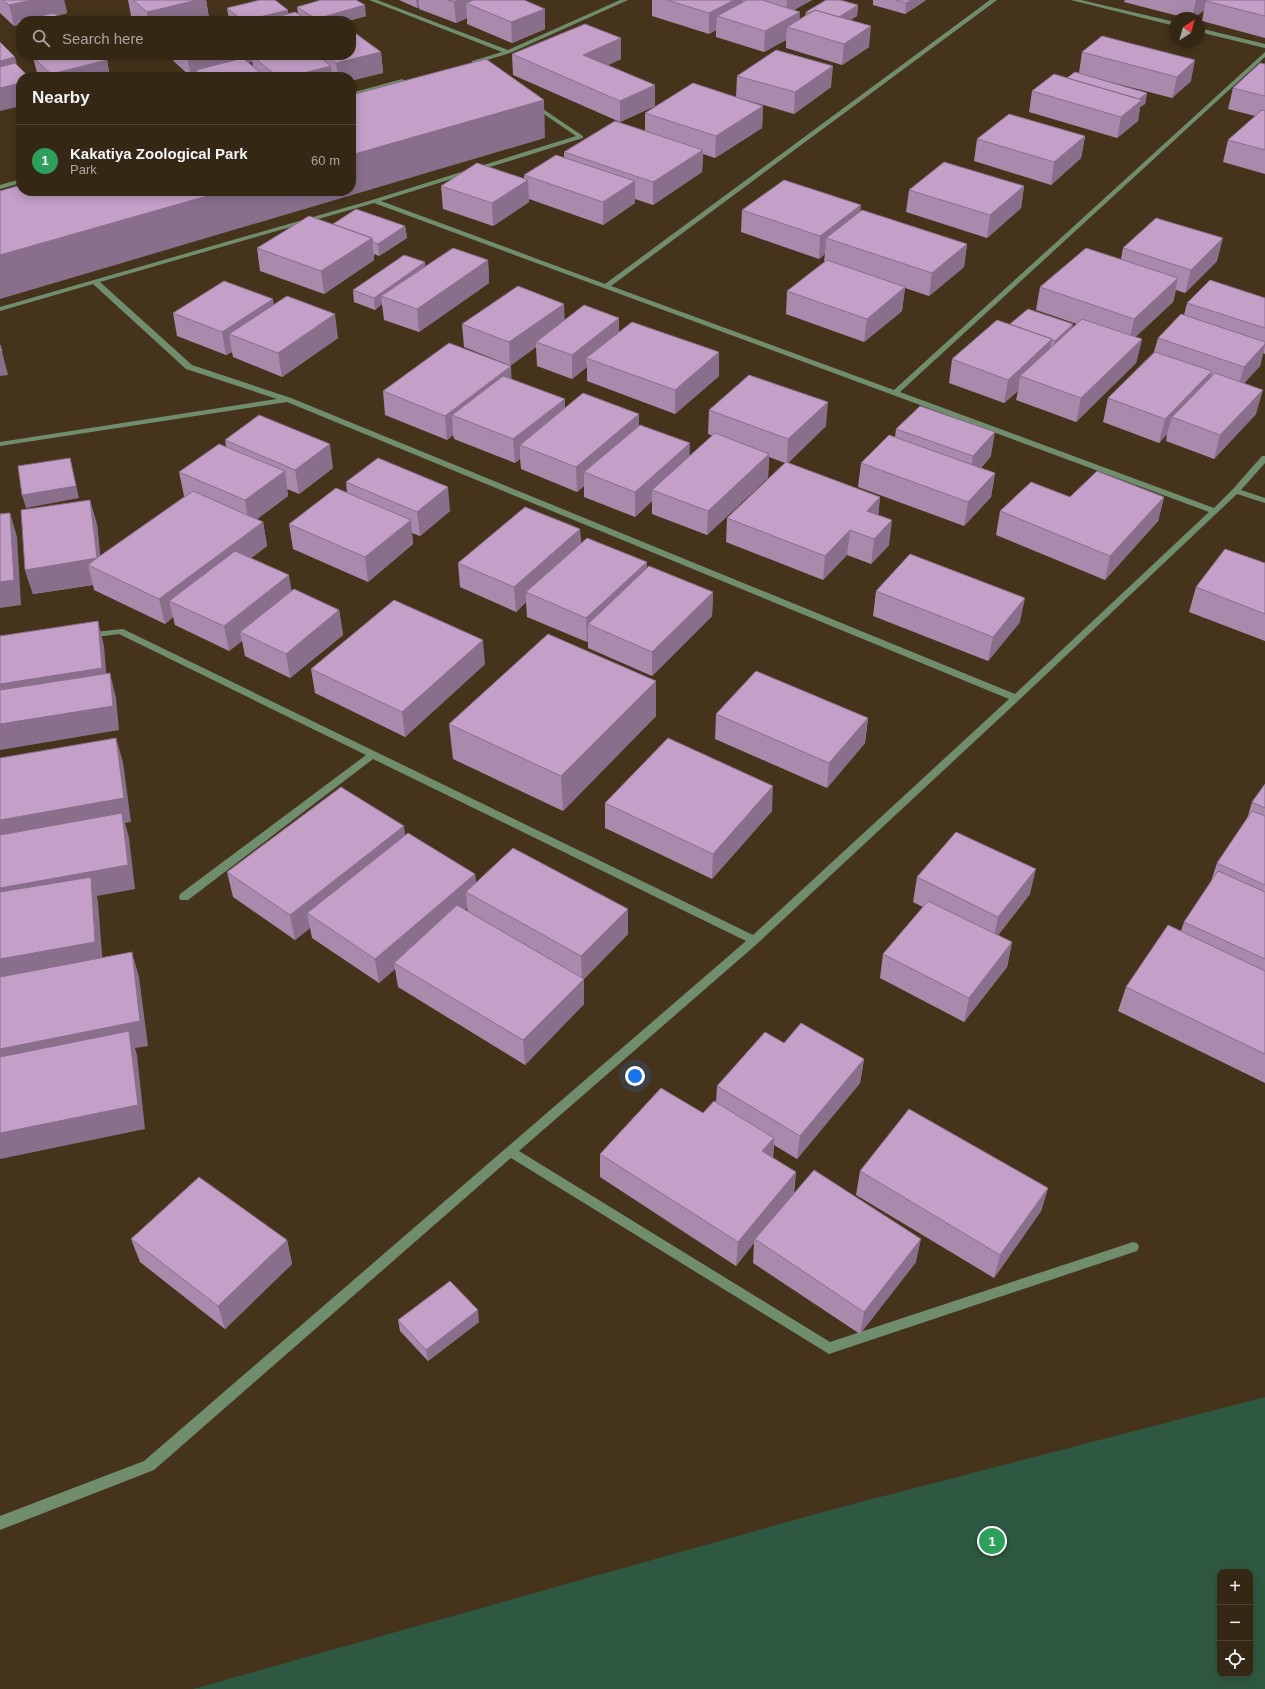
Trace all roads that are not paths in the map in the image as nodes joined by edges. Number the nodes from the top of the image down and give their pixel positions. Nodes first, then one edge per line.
1 (372, 0) edge
2 (625, 0) edge
3 (994, 0) edge
4 (1074, 0) edge
5 (1169, 23) edge
6 (1205, 31) edge
7 (1265, 46) edge
8 (508, 52) junction
9 (1265, 54) edge
10 (473, 63) junction
11 (465, 65) edge
12 (479, 67) edge
13 (412, 79) edge
14 (356, 94) edge
15 (530, 102) edge
16 (16, 182) edge
17 (0, 187) edge
18 (374, 201) junction
19 (95, 282) junction
20 (606, 286) junction
21 (0, 309) edge
22 (895, 392) junction
23 (288, 400) junction
24 (0, 444) edge
25 (1265, 458) edge
26 (1236, 491) junction
27 (1265, 501) edge
28 (1215, 511) junction
29 (75, 637) edge
30 (1016, 698) junction
31 (373, 754) junction
32 (184, 897) dead end
33 (754, 940) junction
34 (510, 1152) junction
35 (1133, 1247) dead end
36 (0, 1523) edge

1 - 8 street
2 - 8 street
3 - 20 street
4 - 5 street
6 - 7 street
8 - 10 street
9 - 22 street
10 - 11 street
10 - 12 street
13 - 14 street
15 - 18 street
16 - 17 street
18 - 19 street
18 - 20 street
19 - 21 street
19 - 23 street
20 - 22 street
22 - 28 street
23 - 24 street
23 - 30 street
25 - 26 street
26 - 27 street
26 - 28 street
28 - 30 street
29 - 31 street
30 - 33 street
31 - 32 street
31 - 33 street
33 - 34 street
34 - 35 street
34 - 36 street

